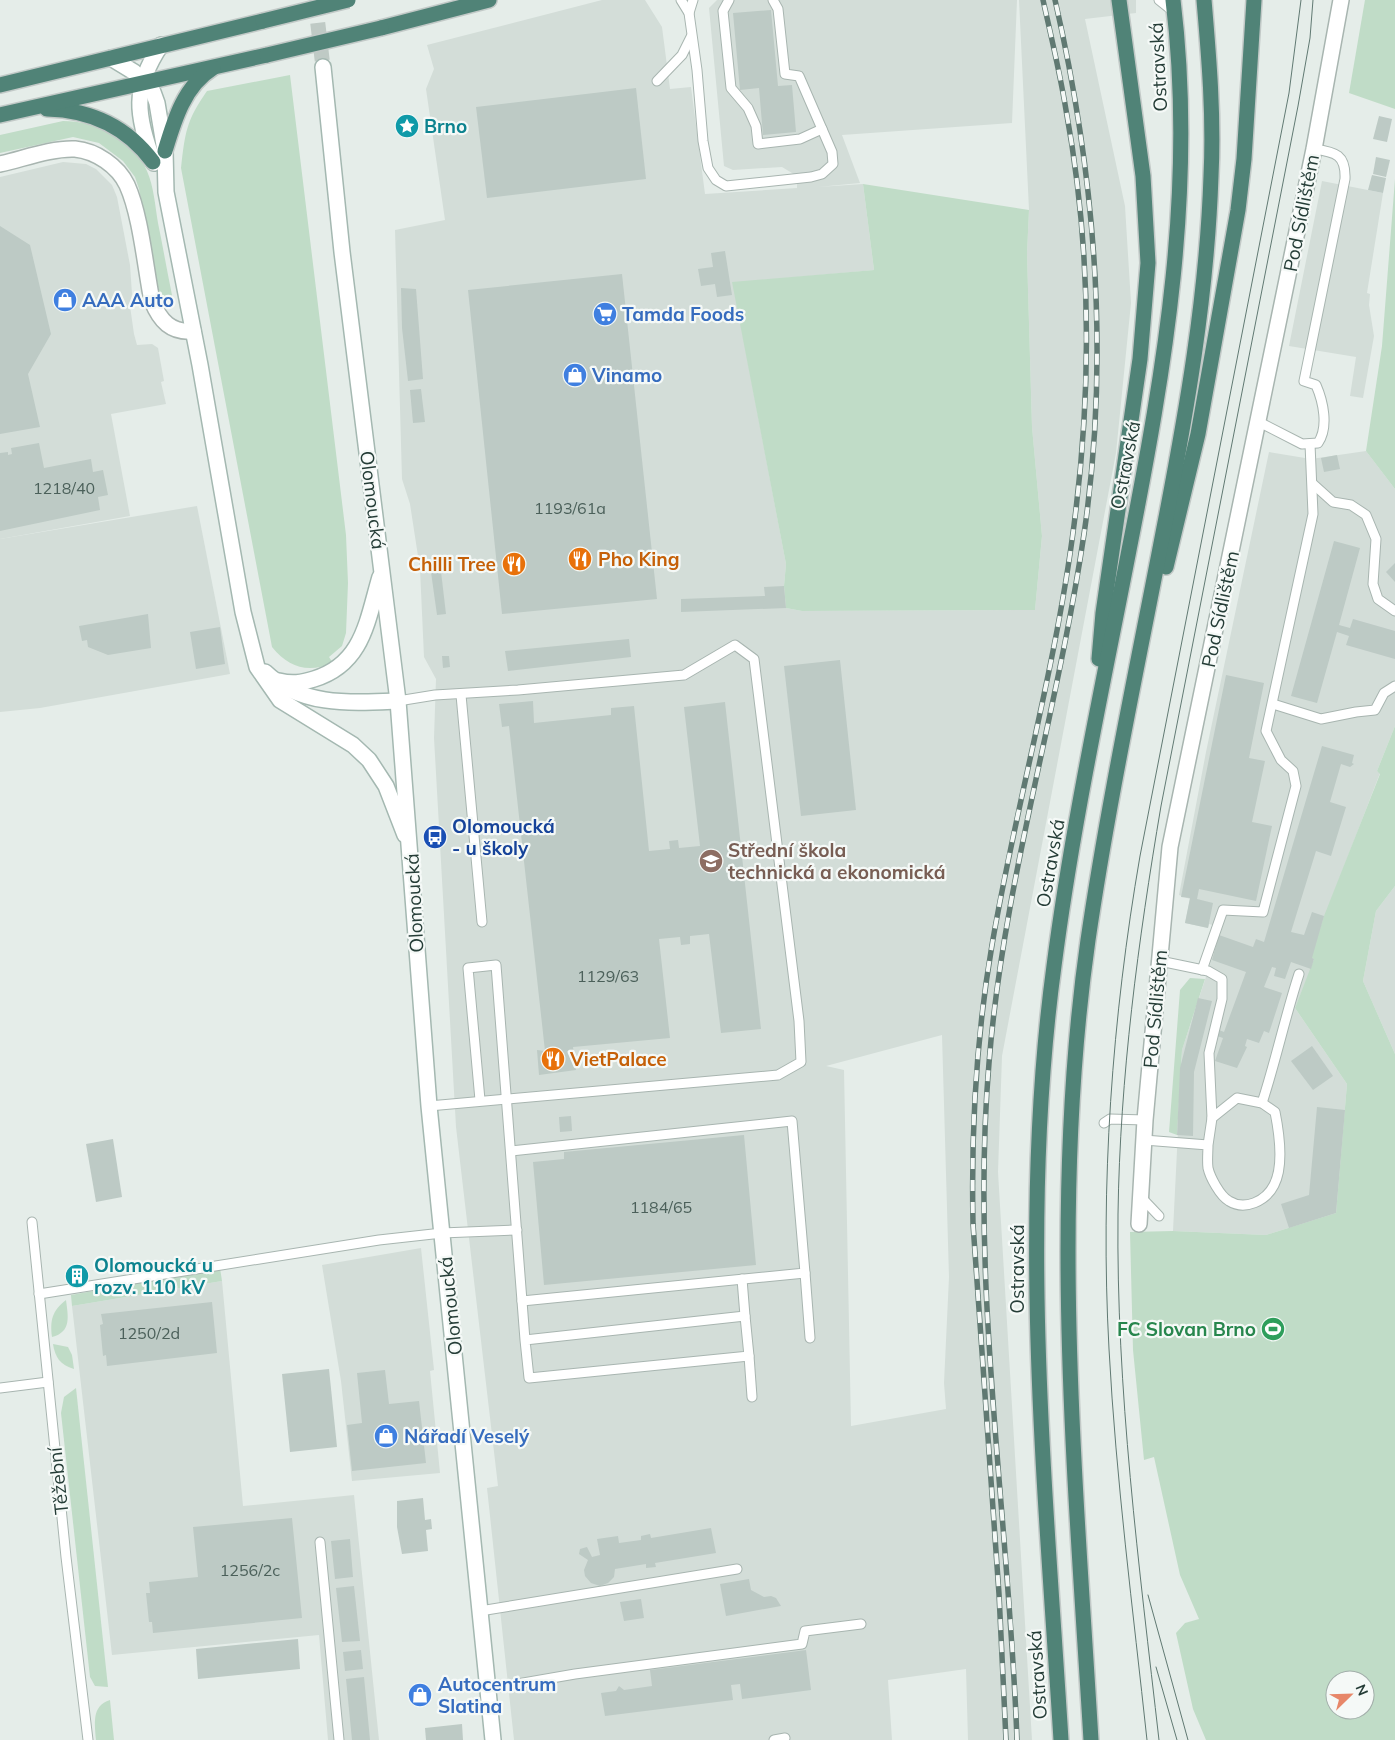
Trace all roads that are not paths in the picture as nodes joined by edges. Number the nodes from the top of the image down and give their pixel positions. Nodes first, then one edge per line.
1 (348, 0) edge
2 (489, 0) edge
3 (681, 0) edge
4 (693, 0) edge
5 (730, 0) edge
6 (773, 0) edge
7 (1119, 0) edge
8 (1159, 0) edge
9 (1204, 0) edge
10 (1254, 0) edge
11 (1341, 0) edge
12 (1174, 6) edge
13 (688, 13) junction
14 (692, 36) junction
15 (161, 45) junction
16 (111, 58) junction
17 (214, 67) junction
18 (323, 67) tunnel mouth
19 (657, 81) dead end
20 (144, 82) junction
21 (0, 85) edge
22 (25, 109) junction
23 (0, 115) edge
24 (822, 129) junction
25 (1314, 149) junction
26 (165, 152) junction
27 (153, 162) junction
28 (0, 164) edge
29 (166, 192) junction
30 (193, 331) junction
31 (1259, 422) junction
32 (1310, 444) junction
33 (1313, 484) junction
34 (382, 571) junction
35 (1395, 611) edge
36 (1143, 637) junction
37 (249, 638) junction
38 (274, 680) junction
39 (1395, 686) edge
40 (462, 695) junction
41 (398, 701) junction
42 (1273, 704) junction
43 (1092, 740) junction
44 (411, 850) junction
45 (482, 922) dead end
46 (1160, 961) junction
47 (1202, 970) junction
48 (1299, 974) dead end
49 (508, 1098) junction
50 (480, 1100) junction
51 (1262, 1104) junction
52 (429, 1106) junction
53 (1212, 1118) junction
54 (1145, 1120) junction
55 (1104, 1123) dead end
56 (1144, 1140) junction
57 (1208, 1145) junction
58 (511, 1151) junction
59 (1140, 1195) junction
60 (1159, 1216) dead end
61 (32, 1222) dead end
62 (1138, 1224) dead end
63 (517, 1230) junction
64 (442, 1233) junction
65 (805, 1273) junction
66 (742, 1279) junction
67 (39, 1294) junction
68 (522, 1301) junction
69 (745, 1316) junction
70 (810, 1338) dead end
71 (525, 1340) junction
72 (749, 1356) junction
73 (48, 1382) junction
74 (0, 1388) edge
75 (752, 1397) dead end
76 (320, 1542) dead end
77 (737, 1569) dead end
78 (480, 1611) junction
79 (861, 1624) dead end
80 (488, 1689) junction
81 (784, 1738) dead end
82 (88, 1740) edge
83 (339, 1740) edge
84 (493, 1740) edge
85 (774, 1740) edge
86 (1061, 1740) edge
87 (1091, 1740) edge

1 - 15 highway, bridge
2 - 17 highway, bridge
3 - 13 lane
4 - 13 lane
5 - 24 lane
6 - 24 lane
7 - 43 highway
8 - 12 lane
9 - 36 highway
10 - 36 highway
11 - 25 main road, Pod Sídlištěm
12 - 43 highway, Ostravská
13 - 14 lane
14 - 19 lane
14 - 24 lane
15 - 16 highway
15 - 20 main road
16 - 20 main road
16 - 21 highway
17 - 20 highway
17 - 26 highway
18 - 34 main road, Olomoucká
20 - 22 highway
20 - 26 main road
20 - 27 main road
22 - 23 highway
22 - 27 highway
25 - 31 main road, Pod Sídlištěm
25 - 32 lane
26 - 29 main road
27 - 29 main road
28 - 30 main road
29 - 30 main road
30 - 37 main road
31 - 32 lane
31 - 46 main road, Pod Sídlištěm
32 - 33 lane
33 - 35 lane
33 - 42 lane
34 - 38 main road
34 - 41 main road, Olomoucká
36 - 87 highway
37 - 38 main road
37 - 44 main road
38 - 41 main road
39 - 42 lane
40 - 41 lane
40 - 45 lane
40 - 49 lane
41 - 44 main road, Olomoucká
42 - 47 lane
43 - 86 highway, Ostravská
44 - 52 main road, Olomoucká
46 - 47 lane
46 - 54 main road, Pod Sídlištěm
47 - 53 lane
48 - 51 lane
49 - 50 lane
49 - 50 lane
49 - 58 lane
50 - 52 lane
51 - 53 lane
51 - 57 lane
52 - 64 main road, Olomoucká
53 - 57 lane
54 - 55 lane
54 - 56 main road, Pod Sídlištěm
56 - 57 lane
56 - 59 main road, Pod Sídlištěm
58 - 63 lane
58 - 65 lane
59 - 60 lane
59 - 62 main road, Pod Sídlištěm
61 - 67 lane, Těžební
63 - 64 lane
63 - 68 lane
64 - 67 lane
64 - 78 main road, Olomoucká
65 - 66 lane
65 - 70 lane
66 - 68 lane
66 - 69 lane
67 - 73 lane, Těžební
68 - 71 lane
69 - 71 lane
69 - 72 lane
71 - 72 lane
72 - 75 lane
73 - 74 lane
73 - 82 lane, Těžební
76 - 83 lane
77 - 78 lane
78 - 80 main road, Olomoucká
79 - 80 lane
80 - 84 main road, Olomoucká
81 - 85 lane

